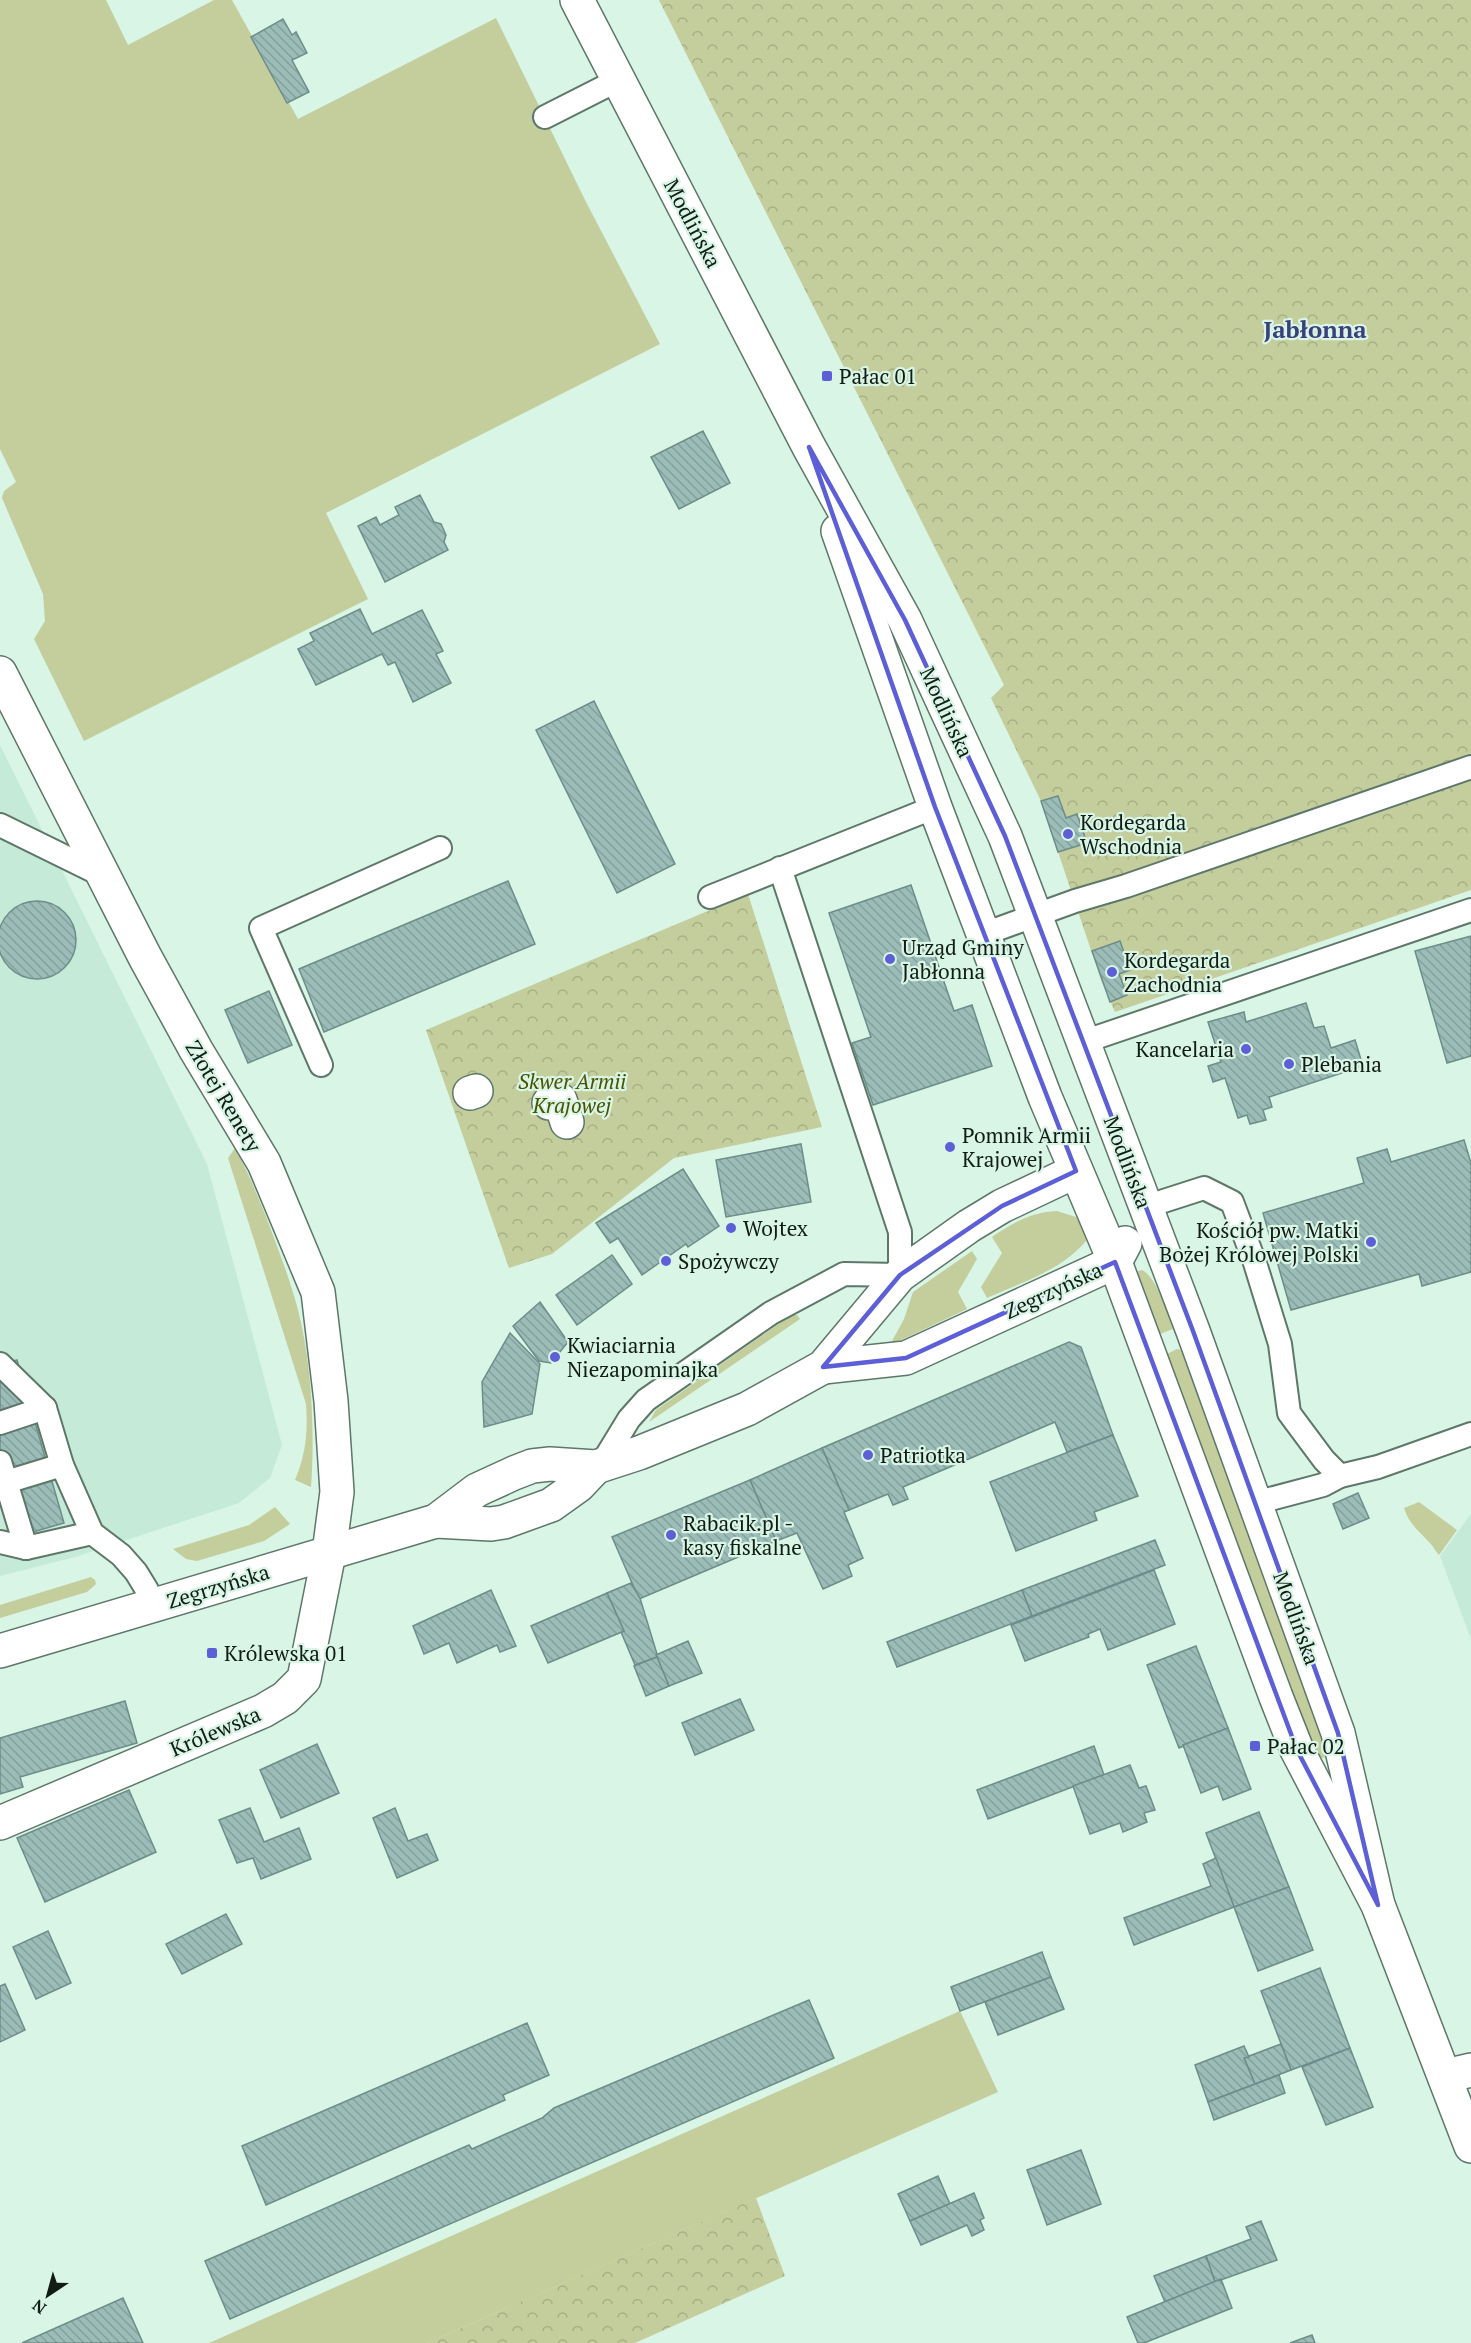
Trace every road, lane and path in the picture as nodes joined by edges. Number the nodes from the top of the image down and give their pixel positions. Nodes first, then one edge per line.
1 (577, 0) edge
2 (618, 80) junction
3 (546, 117) dead end
4 (809, 447) junction
5 (0, 673) edge
6 (1471, 767) edge
7 (935, 807) junction
8 (0, 825) edge
9 (440, 848) dead end
10 (780, 868) junction
11 (104, 876) junction
12 (710, 897) dead end
13 (1471, 910) edge
14 (1035, 916) junction
15 (984, 934) junction
16 (1083, 1042) junction
17 (321, 1065) dead end
18 (1077, 1171) junction
19 (1145, 1207) junction
20 (1115, 1262) junction
21 (900, 1275) junction
22 (0, 1364) edge
23 (823, 1367) junction
24 (45, 1408) junction
25 (0, 1423) edge
26 (1471, 1434) edge
27 (62, 1465) junction
28 (596, 1467) junction
29 (3, 1472) edge
30 (1340, 1476) junction
31 (1255, 1503) junction
32 (436, 1521) junction
33 (92, 1533) junction
34 (0, 1542) edge
35 (26, 1548) junction
36 (329, 1553) junction
37 (152, 1606) junction
38 (0, 1651) edge
39 (0, 1823) edge
40 (1378, 1905) junction
41 (1458, 2073) edge
42 (1471, 2146) edge

1 - 2 main road, Modlińska
2 - 3 lane
2 - 4 main road, Modlińska
4 - 7 main road, Modlińska
4 - 14 main road, Modlińska
5 - 11 main road, Złotej Renety
6 - 14 lane
7 - 10 lane
7 - 15 main road, Modlińska
8 - 11 lane
9 - 17 lane
10 - 12 lane
10 - 21 lane
11 - 36 main road, Złotej Renety
13 - 16 lane
14 - 15 lane
14 - 16 main road, Modlińska
15 - 18 main road, Modlińska
16 - 19 main road, Modlińska
18 - 19 main road
18 - 20 main road, Modlińska
18 - 21 main road, Zegrzyńska
19 - 20 main road, Zegrzyńska
19 - 30 lane
19 - 31 main road, Modlińska
20 - 23 main road, Zegrzyńska
20 - 40 main road, Modlińska
21 - 23 main road, Zegrzyńska
21 - 28 lane
22 - 24 lane
23 - 28 main road, Zegrzyńska
24 - 25 lane
24 - 27 lane
26 - 30 lane
27 - 29 lane
27 - 33 lane
28 - 32 main road, Zegrzyńska
28 - 32 main road, Zegrzyńska
29 - 35 lane
30 - 31 lane
31 - 40 main road, Modlińska
32 - 36 main road, Zegrzyńska
33 - 35 lane
33 - 37 lane
34 - 35 lane
36 - 37 main road, Zegrzyńska
36 - 39 main road, Królewska
37 - 38 main road, Zegrzyńska
40 - 41 main road, Modlińska
41 - 42 main road, Modlińska

